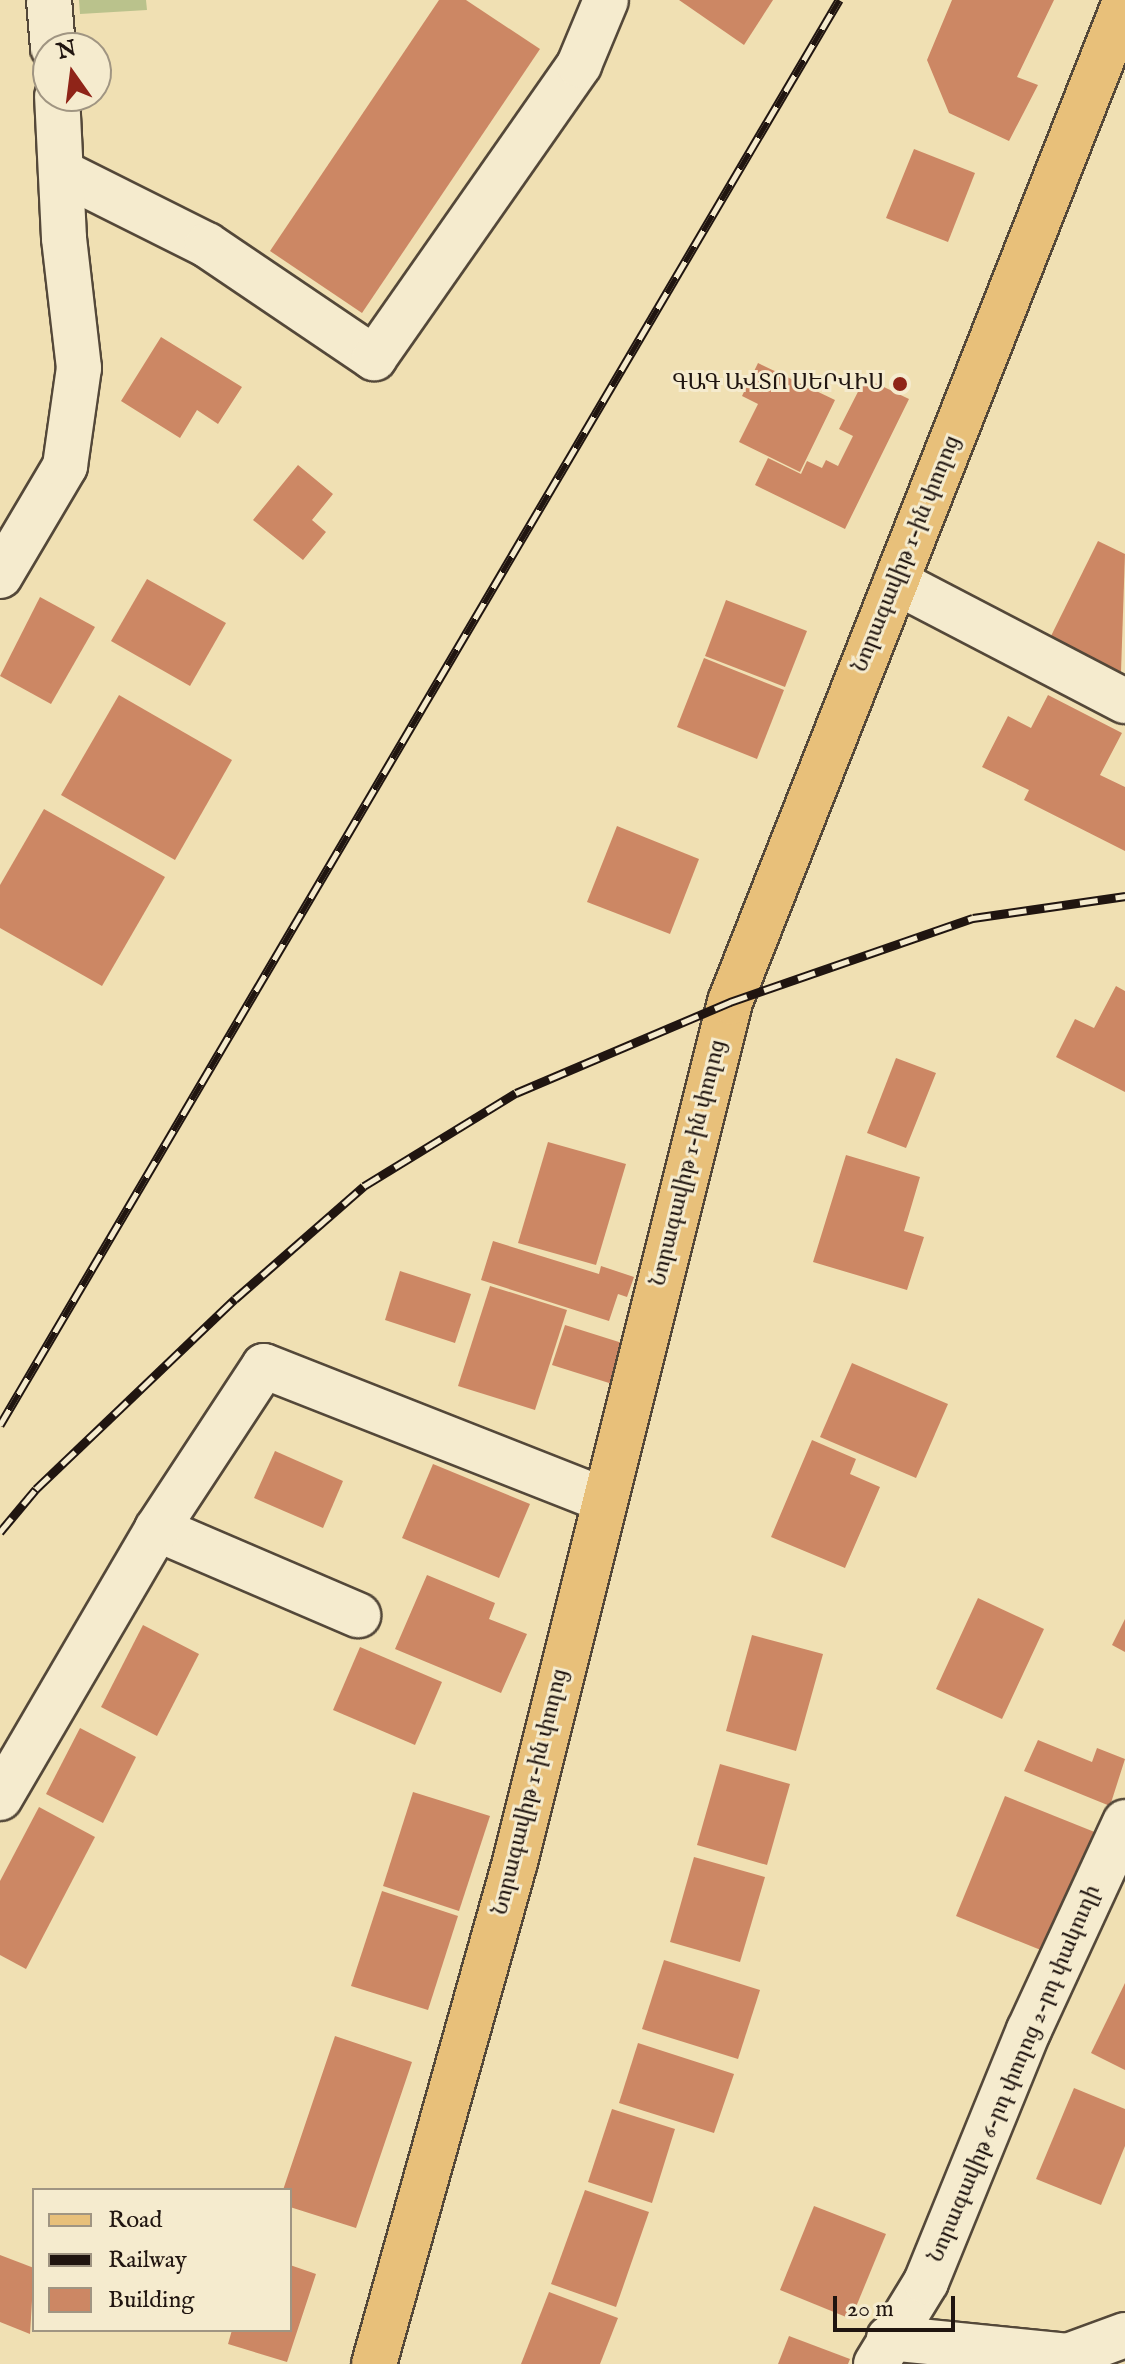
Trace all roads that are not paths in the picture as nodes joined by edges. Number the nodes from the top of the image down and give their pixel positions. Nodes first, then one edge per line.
1 (49, 0) edge
2 (606, 0) edge
3 (1125, 2) edge
4 (52, 32) edge
5 (58, 112) edge
6 (63, 173) junction
7 (0, 576) edge
8 (896, 582) junction
9 (1125, 701) edge
10 (605, 1500) junction
11 (157, 1529) junction
12 (358, 1615) dead end
13 (0, 1798) edge
14 (1125, 1822) edge
15 (1125, 2335) edge
16 (882, 2351) edge
17 (374, 2364) edge

1 - 4 street
2 - 6 street
3 - 8 main road, Նորագավիթ 1-ին փողոց
5 - 6 street
6 - 7 street
8 - 9 street
8 - 10 main road, Նորագավիթ 1-ին փողոց
10 - 11 street
10 - 17 main road, Նորագավիթ 1-ին փողոց
11 - 12 street
11 - 13 street
14 - 16 street, Նորագավիթ 6-րդ փողոց 2-րդ փակուղի
15 - 16 street

